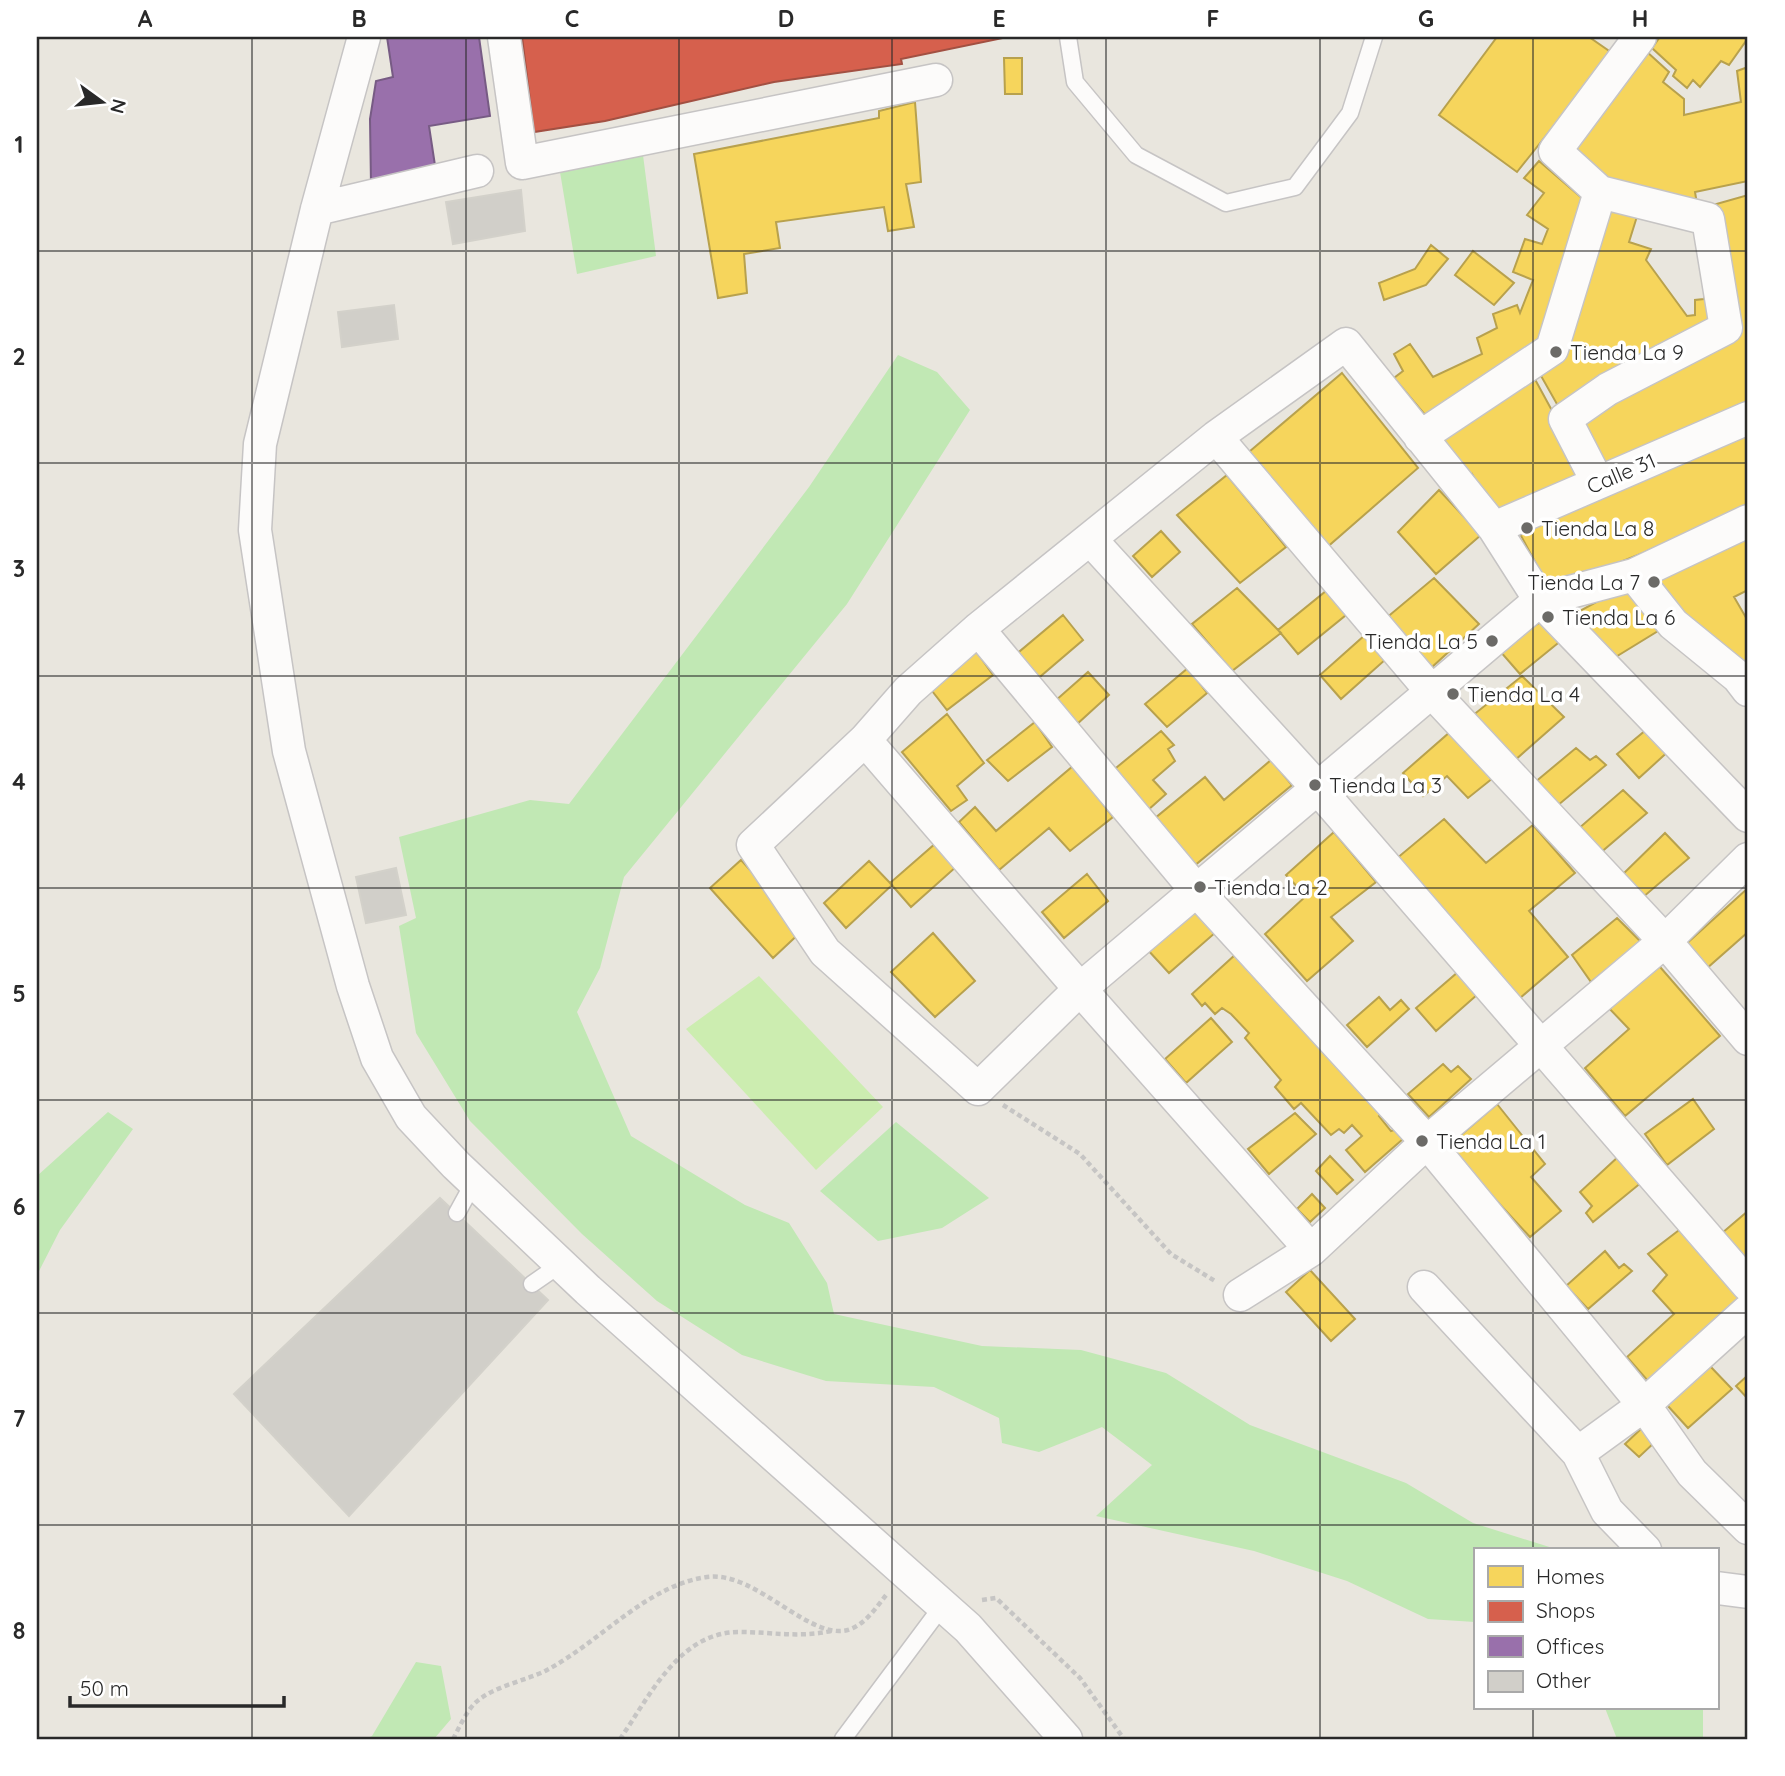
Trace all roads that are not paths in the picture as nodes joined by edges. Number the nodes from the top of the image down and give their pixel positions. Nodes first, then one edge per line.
1 (364, 37) edge
2 (504, 37) edge
3 (1068, 37) edge
4 (1374, 37) edge
5 (1640, 37) edge
6 (936, 80) dead end
7 (477, 170) dead end
8 (1600, 192) junction
9 (317, 209) junction
10 (1748, 418) edge
11 (1216, 436) junction
12 (1420, 437) junction
13 (1598, 483) junction
14 (1748, 521) edge
15 (1493, 528) junction
16 (1090, 539) junction
17 (1634, 575) junction
18 (1540, 600) junction
19 (978, 629) junction
20 (1748, 690) edge
21 (1433, 693) junction
22 (865, 740) junction
23 (1318, 789) junction
24 (1748, 816) edge
25 (1748, 859) edge
26 (1196, 890) junction
27 (1665, 941) junction
28 (1080, 989) junction
29 (1748, 1039) edge
30 (1539, 1045) junction
31 (1427, 1142) junction
32 (474, 1182) junction
33 (457, 1213) dead end
34 (1311, 1250) junction
35 (561, 1264) junction
36 (532, 1284) dead end
37 (1748, 1285) edge
38 (1424, 1287) dead end
39 (1240, 1295) road end
40 (1748, 1311) edge
41 (1644, 1405) junction
42 (1578, 1453) junction
43 (1748, 1528) edge
44 (1643, 1548) edge
45 (1718, 1588) edge
46 (1748, 1592) edge
47 (943, 1605) junction
48 (843, 1739) edge
49 (1066, 1739) edge

1 - 9 street
2 - 6 street
3 - 4 lane
5 - 8 street
7 - 9 street
8 - 12 street
8 - 13 street
9 - 32 street
10 - 13 street, Calle 31
11 - 12 street
11 - 16 street
11 - 21 street
12 - 15 street
13 - 15 street, Calle 31
14 - 17 street
15 - 18 street
16 - 19 street
16 - 23 street
17 - 18 street
17 - 20 street
18 - 21 street
18 - 24 street
19 - 22 street
19 - 26 street
21 - 23 street
21 - 27 street
22 - 28 street
22 - 28 street
23 - 26 street
23 - 30 street
25 - 27 street
26 - 28 street
26 - 31 street
27 - 29 street
27 - 30 street
28 - 34 street
30 - 31 street
30 - 37 street
31 - 34 street
31 - 41 street
32 - 33 lane
32 - 35 street
34 - 39 street
35 - 36 lane
35 - 47 street
38 - 42 street
40 - 41 street
41 - 42 street
41 - 43 street
42 - 44 street
45 - 46 street
47 - 48 lane
47 - 49 street

